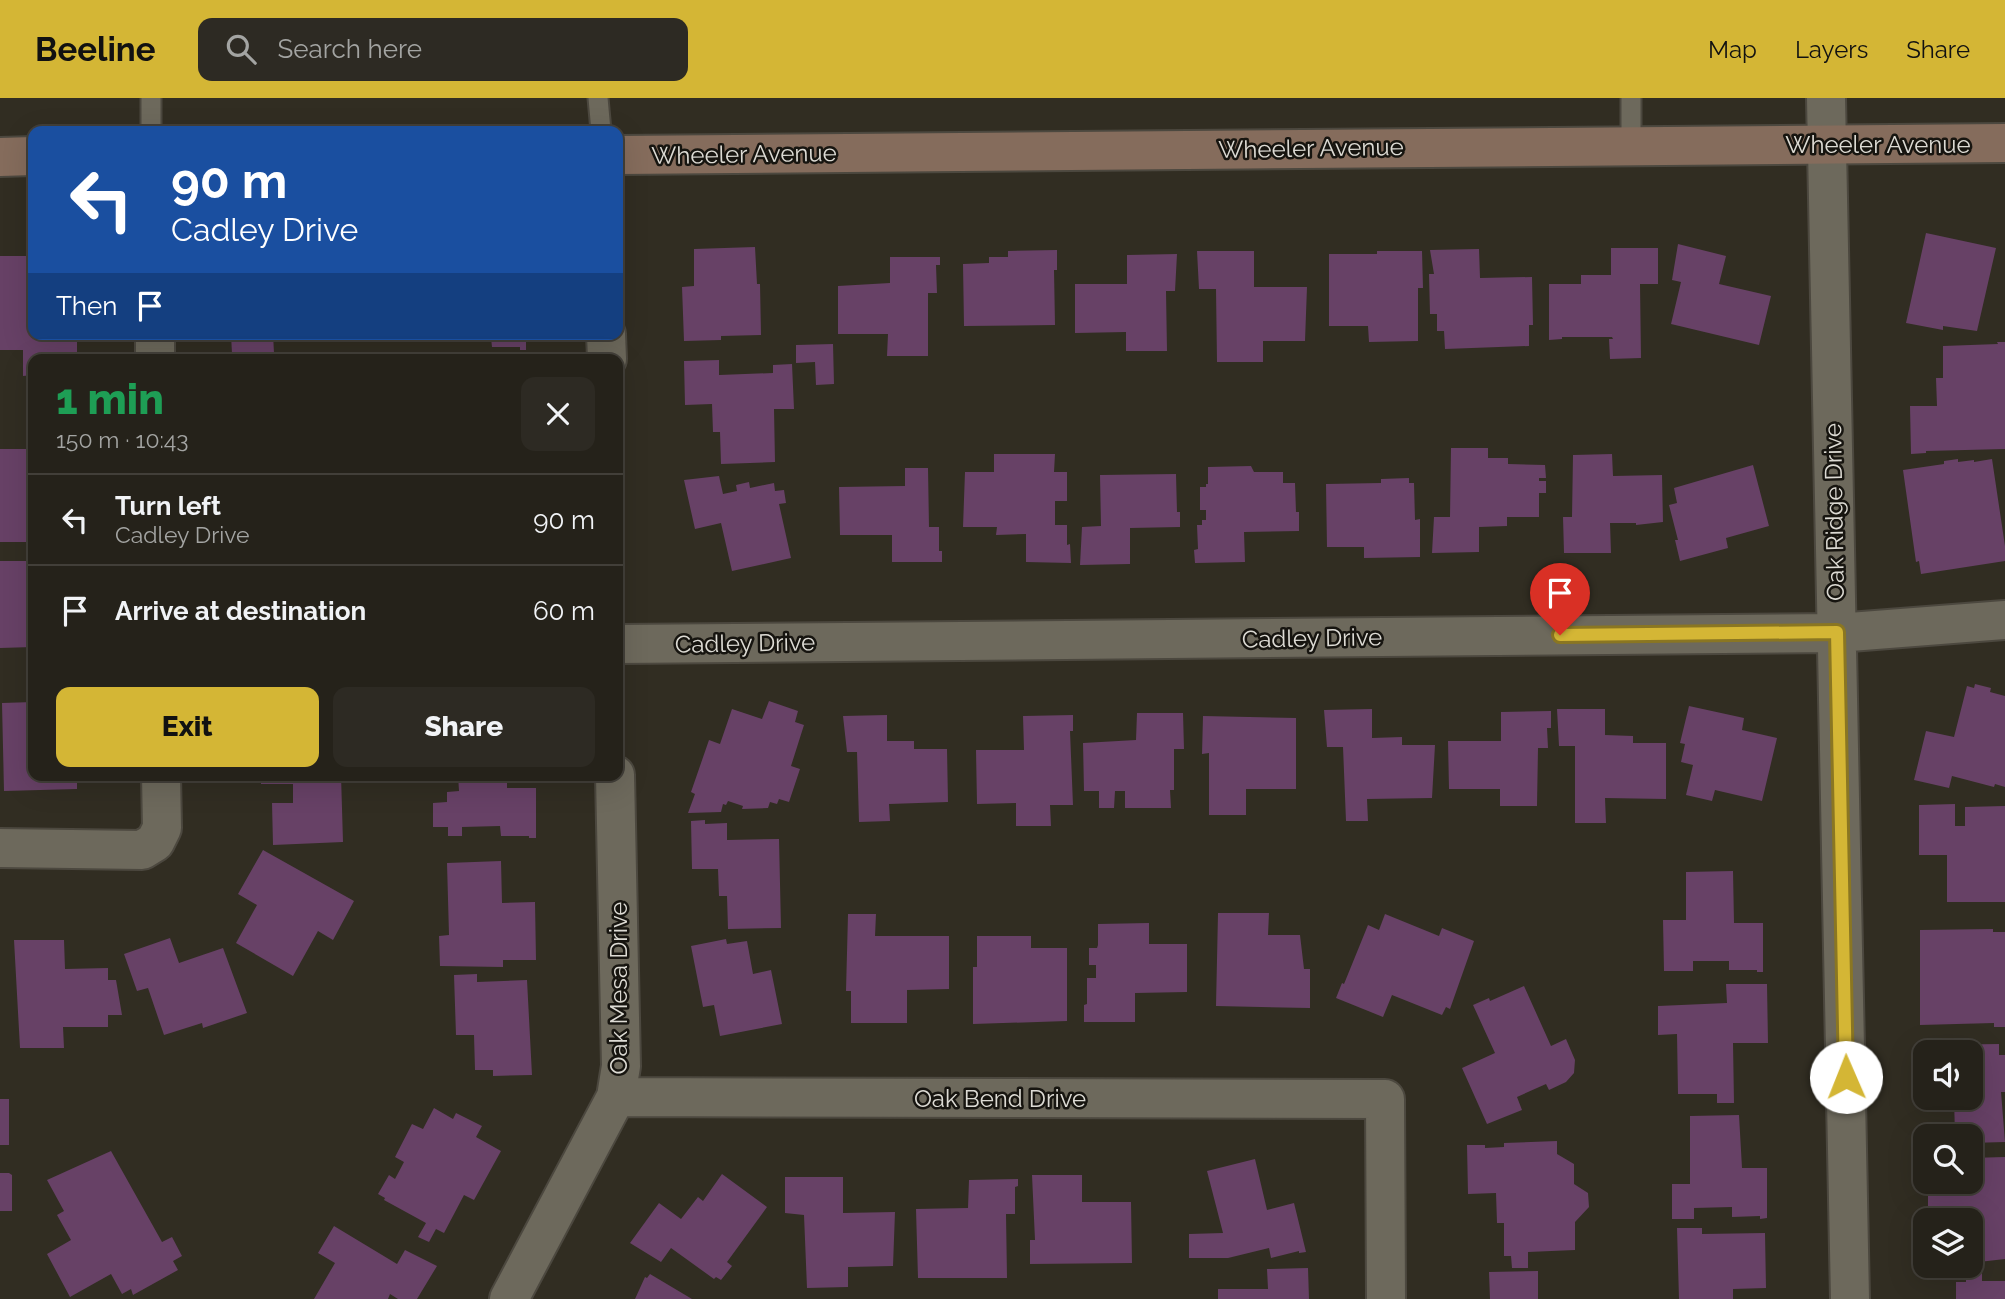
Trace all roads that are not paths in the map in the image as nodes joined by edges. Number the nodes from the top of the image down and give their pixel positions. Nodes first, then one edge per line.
1 (151, 98) edge
2 (598, 98) edge
3 (1631, 98) edge
4 (1826, 98) edge
5 (151, 126) edge
6 (601, 126) edge
7 (2005, 143) edge
8 (1631, 145) junction
9 (1825, 145) junction
10 (623, 155) edge
11 (28, 156) edge
12 (0, 157) edge
13 (2005, 620) edge
14 (1837, 632) junction
15 (623, 644) edge
16 (161, 781) edge
17 (615, 781) edge
18 (0, 848) edge
19 (616, 1097) junction
20 (509, 1299) edge
21 (1386, 1299) edge
22 (1850, 1299) edge

1 - 5 lane
2 - 6 lane
3 - 8 lane
4 - 9 street, Oak Ridge Drive
7 - 9 main road, Wheeler Avenue
8 - 9 main road, Wheeler Avenue
8 - 10 main road, Wheeler Avenue
9 - 14 street, Oak Ridge Drive
11 - 12 main road
13 - 14 street, Cadley Drive
14 - 15 street, Cadley Drive
14 - 22 street, Oak Ridge Drive
16 - 18 street
17 - 19 street, Oak Mesa Drive
19 - 20 street, Oak Mesa Drive
19 - 21 street, Oak Bend Drive

